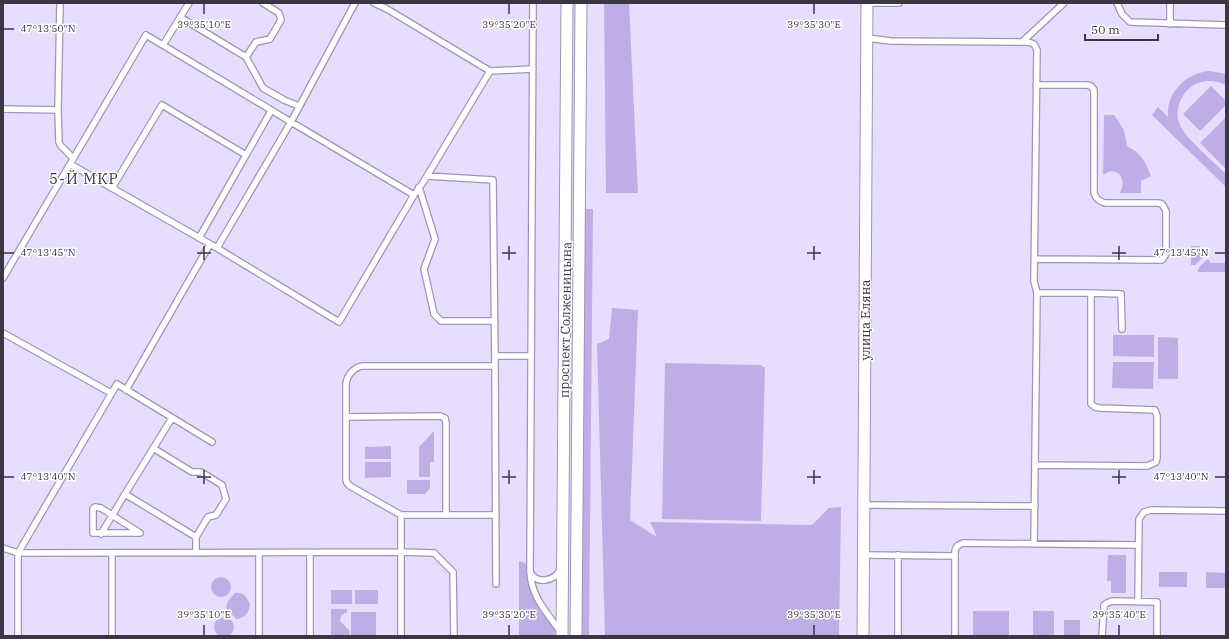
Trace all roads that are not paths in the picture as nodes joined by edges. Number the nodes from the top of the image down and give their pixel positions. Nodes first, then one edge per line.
1 (60, 3) edge
2 (189, 3) edge
3 (263, 3) edge
4 (355, 3) edge
5 (374, 3) edge
6 (533, 3) edge
7 (567, 3) edge
8 (581, 3) edge
9 (867, 3) edge
10 (899, 3) edge
11 (1064, 3) edge
12 (1116, 3) edge
13 (1170, 3) edge
14 (180, 17) junction
15 (1170, 24) junction
16 (1226, 24) edge
17 (867, 38) junction
18 (1022, 42) junction
19 (163, 45) junction
20 (246, 57) junction
21 (533, 69) junction
22 (490, 71) junction
23 (1036, 85) junction
24 (299, 106) junction
25 (3, 109) edge
26 (58, 110) junction
27 (271, 111) junction
28 (291, 122) junction
29 (246, 155) junction
30 (73, 158) junction
31 (70, 164) junction
32 (427, 176) junction
33 (419, 187) junction
34 (112, 188) junction
35 (414, 195) junction
36 (199, 238) junction
37 (210, 244) junction
38 (217, 248) junction
39 (1035, 259) junction
40 (3, 278) edge
41 (1037, 292) junction
42 (1092, 293) junction
43 (495, 321) junction
44 (1122, 329) dead end
45 (3, 333) edge
46 (496, 356) junction
47 (531, 356) junction
48 (496, 366) junction
49 (126, 390) junction
50 (111, 393) junction
51 (346, 416) junction
52 (172, 418) junction
53 (212, 442) dead end
54 (153, 448) junction
55 (1035, 465) junction
56 (125, 494) junction
57 (864, 505) junction
58 (1035, 506) junction
59 (1226, 511) edge
60 (113, 515) junction
61 (401, 515) junction
62 (446, 515) junction
63 (496, 515) junction
64 (102, 534) junction
65 (196, 537) junction
66 (1034, 544) junction
67 (1138, 545) junction
68 (3, 548) edge
69 (401, 552) junction
70 (18, 553) junction
71 (112, 553) junction
72 (196, 553) junction
73 (259, 553) junction
74 (310, 553) junction
75 (864, 555) junction
76 (898, 555) junction
77 (955, 556) junction
78 (562, 566) junction
79 (530, 571) junction
80 (496, 584) dead end
81 (1138, 602) junction
82 (562, 635) edge
83 (18, 636) edge
84 (112, 636) edge
85 (259, 636) edge
86 (310, 636) edge
87 (401, 636) edge
88 (454, 636) edge
89 (576, 636) edge
90 (863, 636) edge
91 (898, 636) edge
92 (955, 636) edge
93 (1102, 636) edge
94 (1157, 636) edge

1 - 26 lane
2 - 14 lane
3 - 20 lane
4 - 24 lane
5 - 22 lane
6 - 21 lane
7 - 78 street, проспект Солженицына
8 - 89 street, проспект Солженицына
9 - 10 lane
9 - 17 street, улица Еляна
11 - 18 lane
12 - 15 lane
13 - 15 lane
14 - 19 lane
14 - 20 lane
15 - 16 lane
17 - 18 lane
17 - 57 street, улица Еляна
18 - 23 lane
19 - 27 lane
19 - 30 lane
20 - 24 lane
21 - 22 lane
21 - 47 lane
22 - 32 lane
23 - 39 lane
23 - 39 lane
24 - 28 lane
25 - 26 lane
26 - 30 lane
27 - 28 lane
27 - 29 lane
28 - 35 lane
28 - 38 lane
29 - 34 lane
29 - 36 lane
30 - 31 lane
31 - 34 lane
31 - 40 lane
32 - 33 lane
32 - 43 lane
33 - 35 lane
33 - 43 lane
34 - 36 lane
35 - 38 lane
36 - 37 lane
37 - 38 lane
37 - 49 lane
39 - 41 lane
41 - 42 lane
41 - 55 lane
42 - 44 lane
42 - 55 lane
43 - 46 lane
45 - 50 lane
46 - 47 lane
46 - 48 lane
47 - 79 lane
48 - 51 lane
48 - 63 lane
49 - 50 lane
49 - 52 lane
50 - 70 lane
51 - 61 lane
51 - 62 lane
52 - 53 lane
52 - 54 lane
54 - 56 lane
54 - 65 lane
55 - 58 lane
56 - 60 lane
56 - 65 lane
57 - 58 lane
57 - 75 street, улица Еляна
58 - 66 lane
59 - 67 lane
60 - 64 lane
60 - 64 lane
60 - 64 lane
61 - 62 lane
61 - 69 lane
62 - 63 lane
63 - 80 lane
65 - 72 lane
66 - 67 lane
66 - 77 lane
67 - 81 lane
68 - 70 lane
69 - 74 lane
69 - 87 lane
69 - 88 lane
70 - 71 lane
70 - 83 lane
71 - 72 lane
71 - 84 lane
72 - 73 lane
73 - 74 lane
73 - 85 lane
74 - 86 lane
75 - 76 lane
75 - 90 street, улица Еляна
76 - 77 lane
76 - 91 lane
77 - 92 lane
78 - 79 lane
78 - 82 street, проспект Солженицына
79 - 82 lane
81 - 93 lane
81 - 94 lane

